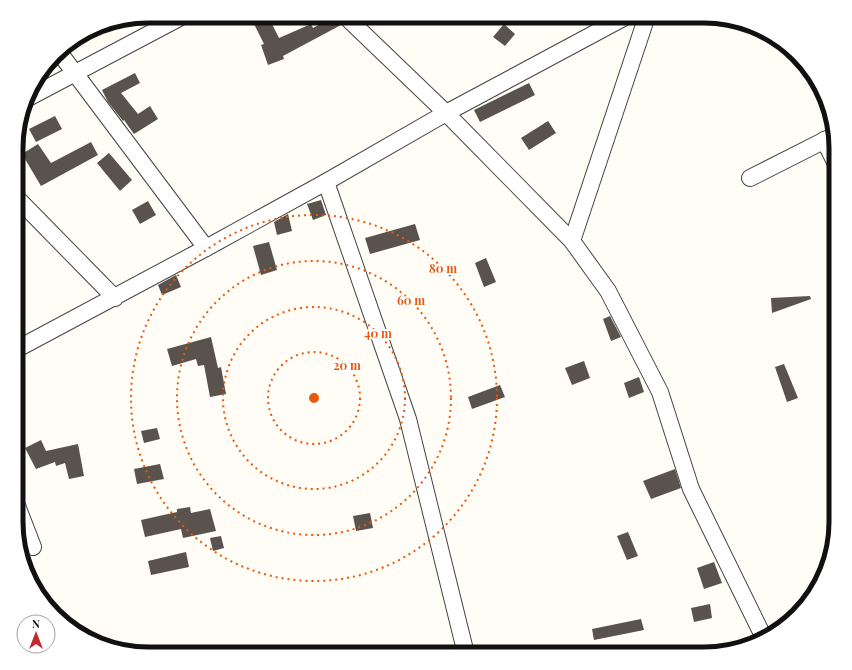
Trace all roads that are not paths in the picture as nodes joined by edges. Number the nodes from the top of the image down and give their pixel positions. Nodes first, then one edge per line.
1 (170, 23) edge
2 (353, 23) edge
3 (608, 23) edge
4 (645, 23) edge
5 (63, 57) edge
6 (76, 73) junction
7 (35, 94) edge
8 (446, 113) junction
9 (829, 138) edge
10 (750, 178) dead end
11 (326, 182) junction
12 (23, 204) edge
13 (572, 241) junction
14 (206, 248) junction
15 (115, 298) junction
16 (23, 346) edge
17 (23, 521) edge
18 (33, 546) dead end
19 (762, 633) edge
20 (464, 647) edge

1 - 6 street
2 - 8 street
3 - 8 street
4 - 13 street
5 - 6 street
6 - 7 street
6 - 14 street
8 - 11 street
8 - 13 street
9 - 10 street
11 - 14 street
11 - 20 street
12 - 15 street
13 - 19 street
14 - 15 street
15 - 16 street
17 - 18 street

